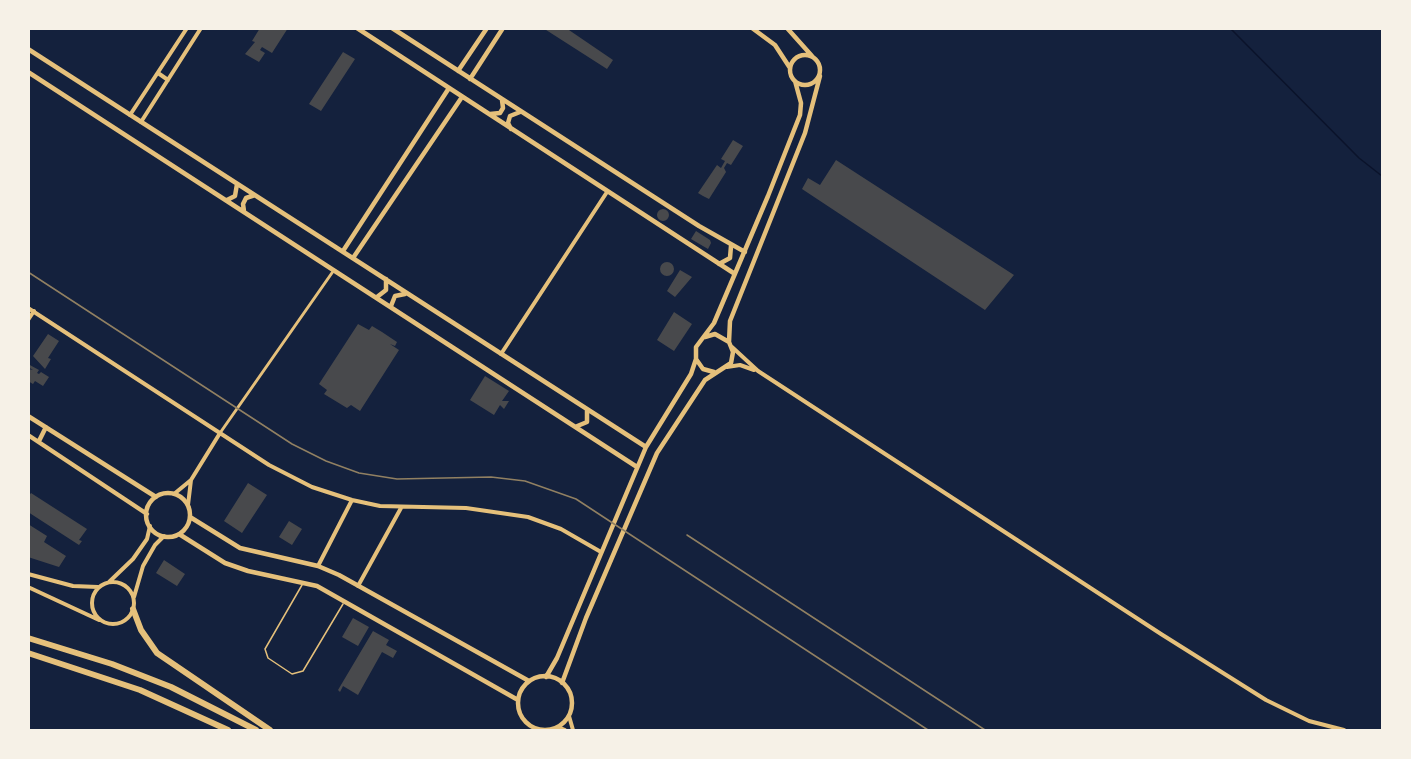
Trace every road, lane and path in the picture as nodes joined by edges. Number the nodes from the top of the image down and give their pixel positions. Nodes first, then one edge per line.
1 (187, 28) edge
2 (201, 28) edge
3 (392, 28) edge
4 (487, 28) edge
5 (503, 28) edge
6 (752, 28) edge
7 (787, 28) edge
8 (360, 30) edge
9 (28, 50) edge
10 (36, 54) junction
11 (28, 56) edge
12 (812, 56) junction
13 (790, 68) junction
14 (458, 71) junction
15 (28, 72) edge
16 (158, 73) junction
17 (819, 76) junction
18 (470, 79) junction
19 (168, 80) junction
20 (795, 81) junction
21 (448, 88) junction
22 (462, 97) junction
23 (501, 99) junction
24 (441, 100) junction
25 (454, 107) junction
26 (522, 113) junction
27 (487, 114) junction
28 (130, 115) junction
29 (141, 122) junction
30 (512, 130) junction
31 (392, 175) junction
32 (404, 182) junction
33 (237, 184) junction
34 (607, 192) junction
35 (255, 195) junction
36 (227, 200) junction
37 (244, 212) junction
38 (731, 246) junction
39 (343, 252) junction
40 (745, 252) junction
41 (353, 258) junction
42 (719, 264) junction
43 (334, 270) junction
44 (735, 274) junction
45 (386, 279) junction
46 (407, 294) junction
47 (377, 297) junction
48 (391, 306) junction
49 (28, 308) edge
50 (34, 312) junction
51 (28, 320) edge
52 (704, 337) junction
53 (731, 344) junction
54 (501, 354) junction
55 (696, 359) junction
56 (727, 367) junction
57 (758, 371) junction
58 (714, 372) junction
59 (587, 410) junction
60 (28, 416) edge
61 (46, 427) junction
62 (575, 427) junction
63 (220, 433) junction
64 (28, 435) edge
65 (39, 441) junction
66 (646, 447) junction
67 (637, 468) junction
68 (191, 480) junction
69 (174, 494) junction
70 (156, 497) junction
71 (352, 500) junction
72 (188, 506) junction
73 (401, 508) junction
74 (147, 514) junction
75 (190, 517) junction
76 (150, 526) junction
77 (178, 534) junction
78 (164, 536) junction
79 (601, 552) junction
80 (318, 566) junction
81 (28, 574) edge
82 (304, 581) junction
83 (109, 582) junction
84 (358, 586) junction
85 (28, 587) edge
86 (99, 587) junction
87 (346, 600) junction
88 (134, 601) junction
89 (133, 609) junction
90 (105, 622) junction
91 (28, 638) edge
92 (28, 653) edge
93 (546, 677) junction
94 (529, 681) junction
95 (562, 683) junction
96 (518, 700) junction
97 (569, 716) junction
98 (558, 727) junction
99 (532, 729) edge
100 (228, 730) edge
101 (256, 730) edge
102 (270, 730) edge
103 (548, 730) edge
104 (565, 730) edge
105 (573, 730) edge
106 (1344, 730) edge

1 - 16 street
2 - 19 street
3 - 14 main road
4 - 14 main road
5 - 18 main road
6 - 13 main road
7 - 12 main road
8 - 21 main road
9 - 10 main road
10 - 11 main road
10 - 28 main road
12 - 13 main road
12 - 17 main road
13 - 20 main road
14 - 18 main road
15 - 36 main road
16 - 19 street
16 - 28 street
17 - 20 main road
17 - 53 main road
18 - 23 main road
19 - 29 street
20 - 40 main road
21 - 22 main road
21 - 24 main road
22 - 25 main road
22 - 27 main road
23 - 26 main road
23 - 27 main road
24 - 25 main road
24 - 31 main road
25 - 32 main road
26 - 30 main road
26 - 38 main road
27 - 30 main road
28 - 29 main road
29 - 33 main road
30 - 34 main road
31 - 32 main road
31 - 39 main road
32 - 41 main road
33 - 35 main road
33 - 36 main road
34 - 42 main road
34 - 54 street
35 - 37 main road
35 - 39 main road
36 - 37 main road
37 - 43 main road
38 - 40 main road
38 - 42 main road
39 - 41 main road
40 - 44 main road
41 - 45 main road
42 - 44 main road
43 - 47 main road
43 - 63 street
44 - 52 main road
45 - 46 main road
45 - 47 main road
46 - 48 main road
46 - 54 main road
47 - 48 main road
48 - 62 main road
49 - 50 street
50 - 51 street
50 - 63 street
52 - 53 main road
52 - 55 main road
53 - 56 main road
53 - 57 street
54 - 59 main road
55 - 58 main road
55 - 66 main road
56 - 57 street
56 - 58 main road
57 - 106 street
58 - 95 main road
59 - 62 main road
59 - 66 main road
60 - 61 main road
61 - 65 main road
61 - 70 main road
62 - 67 main road
63 - 68 street
63 - 71 street
64 - 65 main road
65 - 74 main road
66 - 67 main road
67 - 79 main road
68 - 69 street
68 - 72 street
69 - 70 main road
69 - 72 main road
70 - 74 main road
71 - 73 street
71 - 80 street
72 - 75 main road
73 - 79 street
73 - 84 street
74 - 76 main road
75 - 77 main road
75 - 80 main road
76 - 78 main road
76 - 83 street
77 - 78 main road
77 - 82 main road
78 - 88 street
79 - 93 main road
80 - 84 main road
81 - 86 street
82 - 87 main road
82 - 87 lane
83 - 86 street
83 - 88 street
84 - 94 main road
85 - 90 street
86 - 90 street
87 - 96 main road
88 - 89 street
89 - 90 street
89 - 102 highway
91 - 101 highway
92 - 100 highway
93 - 94 main road
93 - 95 main road
94 - 96 main road
95 - 97 main road
96 - 99 main road
97 - 98 main road
97 - 105 street
98 - 103 main road
98 - 104 street
99 - 103 main road

